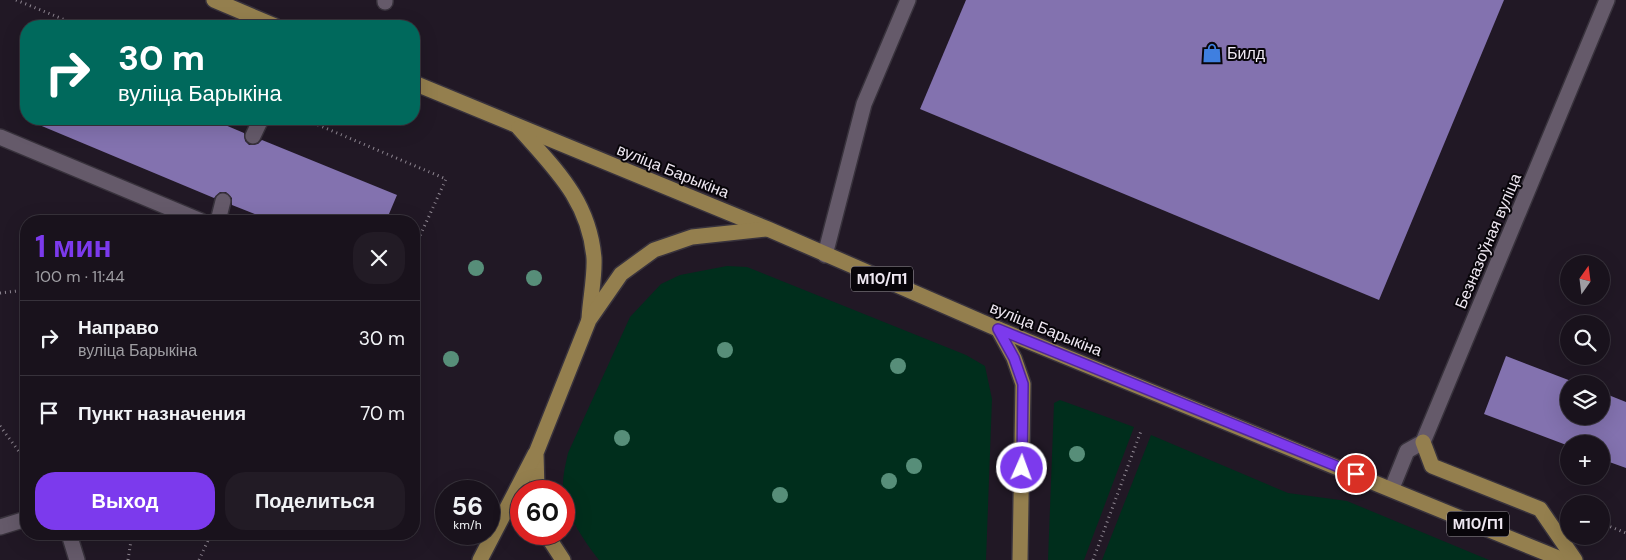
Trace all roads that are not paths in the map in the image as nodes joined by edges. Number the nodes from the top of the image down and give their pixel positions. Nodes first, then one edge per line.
1 (214, 0) edge
2 (908, 0) edge
3 (1607, 0) edge
4 (261, 20) edge
5 (420, 86) edge
6 (259, 125) edge
7 (517, 126) junction
8 (253, 136) dead end
9 (0, 137) edge
10 (223, 201) dead end
11 (187, 215) edge
12 (220, 215) edge
13 (768, 229) junction
14 (825, 255) junction
15 (589, 320) junction
16 (998, 329) junction
17 (1422, 442) junction
18 (536, 453) junction
19 (537, 480) edge
20 (1392, 488) junction
21 (20, 521) edge
22 (0, 527) edge
23 (71, 540) edge
24 (553, 545) edge
25 (77, 560) edge
26 (480, 560) edge
27 (563, 560) edge
28 (1020, 560) edge
29 (1563, 560) edge
30 (1575, 560) edge

1 - 4 main road
2 - 14 street
3 - 17 street, Безназоўная вуліца
5 - 7 main road, вуліца Барыкіна
6 - 8 street
7 - 13 main road, вуліца Барыкіна
7 - 15 main road, вуліца Барыкіна
9 - 11 street
10 - 12 street
13 - 14 main road, вуліца Барыкіна / М10/П1
13 - 15 main road
14 - 16 main road, вуліца Барыкіна / М10/П1
15 - 18 main road
16 - 20 main road, вуліца Барыкіна / М10/П1
16 - 28 main road
17 - 20 street, Безназоўная вуліца
17 - 30 main road
18 - 19 main road
18 - 26 main road
20 - 29 main road, вуліца Барыкіна / М10/П1
21 - 22 street
23 - 25 street
24 - 27 main road

